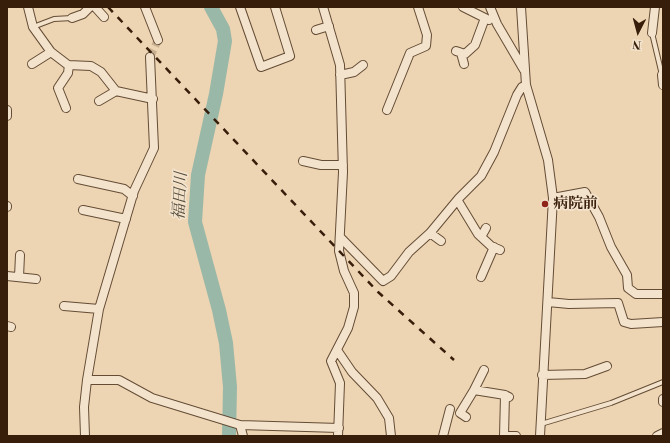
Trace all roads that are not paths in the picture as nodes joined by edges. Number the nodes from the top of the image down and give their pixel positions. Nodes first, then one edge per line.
1 (28, 7) edge
2 (90, 7) edge
3 (95, 7) edge
4 (145, 7) edge
5 (240, 7) edge
6 (275, 7) edge
7 (323, 7) edge
8 (418, 7) edge
9 (464, 7) edge
10 (490, 7) edge
11 (521, 7) edge
12 (655, 7) edge
13 (104, 17) dead end
14 (72, 18) joint
15 (485, 18) junction
16 (497, 24) junction
17 (329, 26) junction
18 (33, 27) junction
19 (316, 30) dead end
20 (652, 32) joint
21 (158, 40) dead end
22 (51, 52) junction
23 (150, 57) tunnel mouth
24 (32, 64) dead end
25 (464, 64) dead end
26 (69, 65) junction
27 (363, 65) dead end
28 (525, 71) junction
29 (340, 75) junction
30 (662, 75) edge
31 (526, 85) junction
32 (663, 85) edge
33 (116, 92) junction
34 (154, 99) junction
35 (99, 101) dead end
36 (66, 108) dead end
37 (7, 110) edge
38 (387, 110) dead end
39 (7, 116) edge
40 (303, 161) dead end
41 (343, 165) junction
42 (78, 179) dead end
43 (133, 196) junction
44 (553, 198) junction
45 (458, 201) junction
46 (83, 210) dead end
47 (126, 219) junction
48 (486, 228) dead end
49 (430, 233) junction
50 (481, 237) junction
51 (341, 238) junction
52 (441, 240) dead end
53 (20, 255) dead end
54 (7, 276) edge
55 (19, 277) junction
56 (481, 277) dead end
57 (36, 279) dead end
58 (663, 294) edge
59 (548, 302) junction
60 (64, 306) dead end
61 (99, 309) junction
62 (663, 322) edge
63 (337, 350) junction
64 (607, 366) dead end
65 (484, 370) dead end
66 (542, 375) junction
67 (87, 380) junction
68 (663, 382) edge
69 (474, 390) junction
70 (541, 424) junction
71 (240, 425) junction
72 (338, 432) edge
73 (663, 433) edge
74 (85, 436) edge
75 (243, 436) edge
76 (391, 436) edge
77 (443, 436) edge
78 (504, 436) edge
79 (509, 436) edge
80 (516, 436) edge
81 (540, 436) edge
82 (657, 436) edge

1 - 18 street
2 - 14 street
3 - 13 street
4 - 21 street
5 - 6 street
7 - 17 street
8 - 38 street
9 - 15 street
10 - 16 street
11 - 28 street
12 - 20 street
14 - 18 lane
15 - 16 street
15 - 25 street
16 - 28 street
17 - 19 street
17 - 29 street
18 - 22 street
20 - 30 lane
22 - 24 street
22 - 26 street
23 - 34 street
26 - 33 street
26 - 36 street
27 - 29 street
28 - 31 street
29 - 41 street
30 - 32 street
31 - 44 street
31 - 45 street
33 - 34 street
33 - 35 street
34 - 43 street
37 - 39 street
40 - 41 street
41 - 51 street
42 - 43 street
43 - 47 street
44 - 58 street
44 - 59 street
45 - 49 street
45 - 50 street
46 - 47 street
47 - 61 street
48 - 50 street
49 - 51 street
49 - 52 street
50 - 56 street
51 - 63 street
53 - 55 street
54 - 55 street
55 - 57 street
59 - 62 street
59 - 66 street
60 - 61 street
61 - 67 street
63 - 72 street
63 - 76 street
64 - 66 street
65 - 69 street
66 - 70 street
67 - 71 street
67 - 74 street
68 - 70 lane
69 - 77 street
69 - 78 street
70 - 81 street
71 - 72 street
71 - 75 street
73 - 82 street
79 - 80 street

